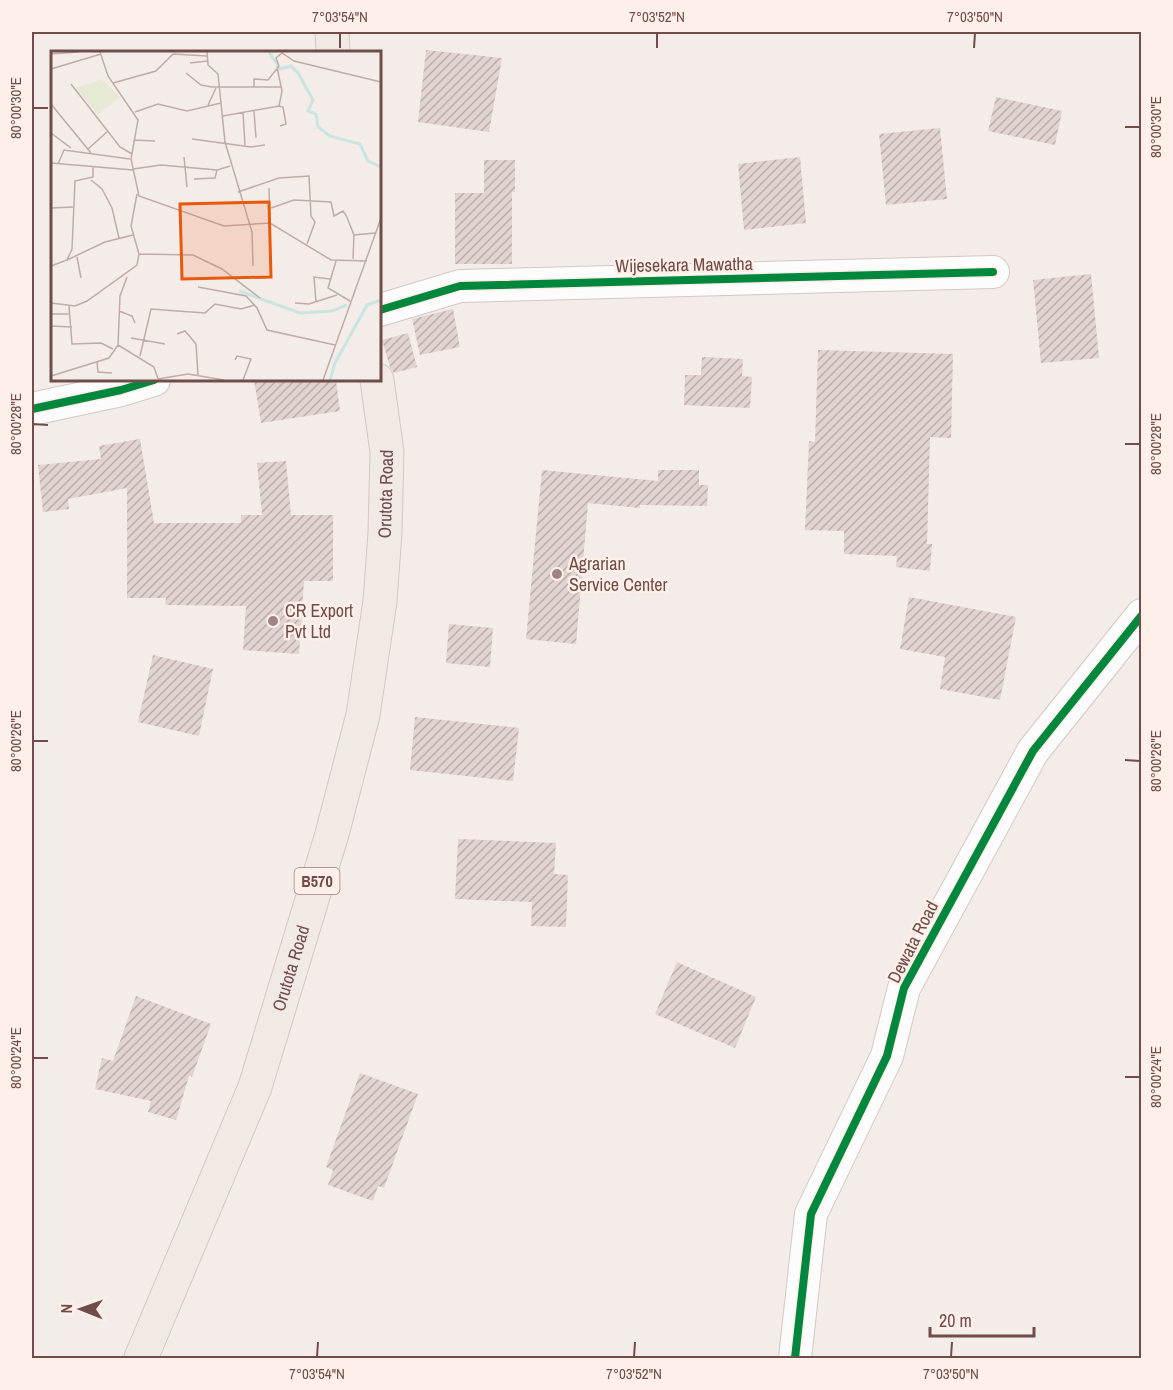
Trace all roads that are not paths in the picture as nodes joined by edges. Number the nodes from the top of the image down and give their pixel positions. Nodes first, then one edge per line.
1 (332, 32) edge
2 (333, 51) edge
3 (993, 272) dead end
4 (381, 310) edge
5 (151, 381) edge
6 (377, 381) edge
7 (32, 409) edge
8 (1142, 615) edge
9 (141, 1359) edge
10 (795, 1359) edge

1 - 2 main road
3 - 4 street, Wijesekara Mawatha
5 - 7 street
6 - 9 main road, Orutota Road / B570
8 - 10 street, Dewata Road

